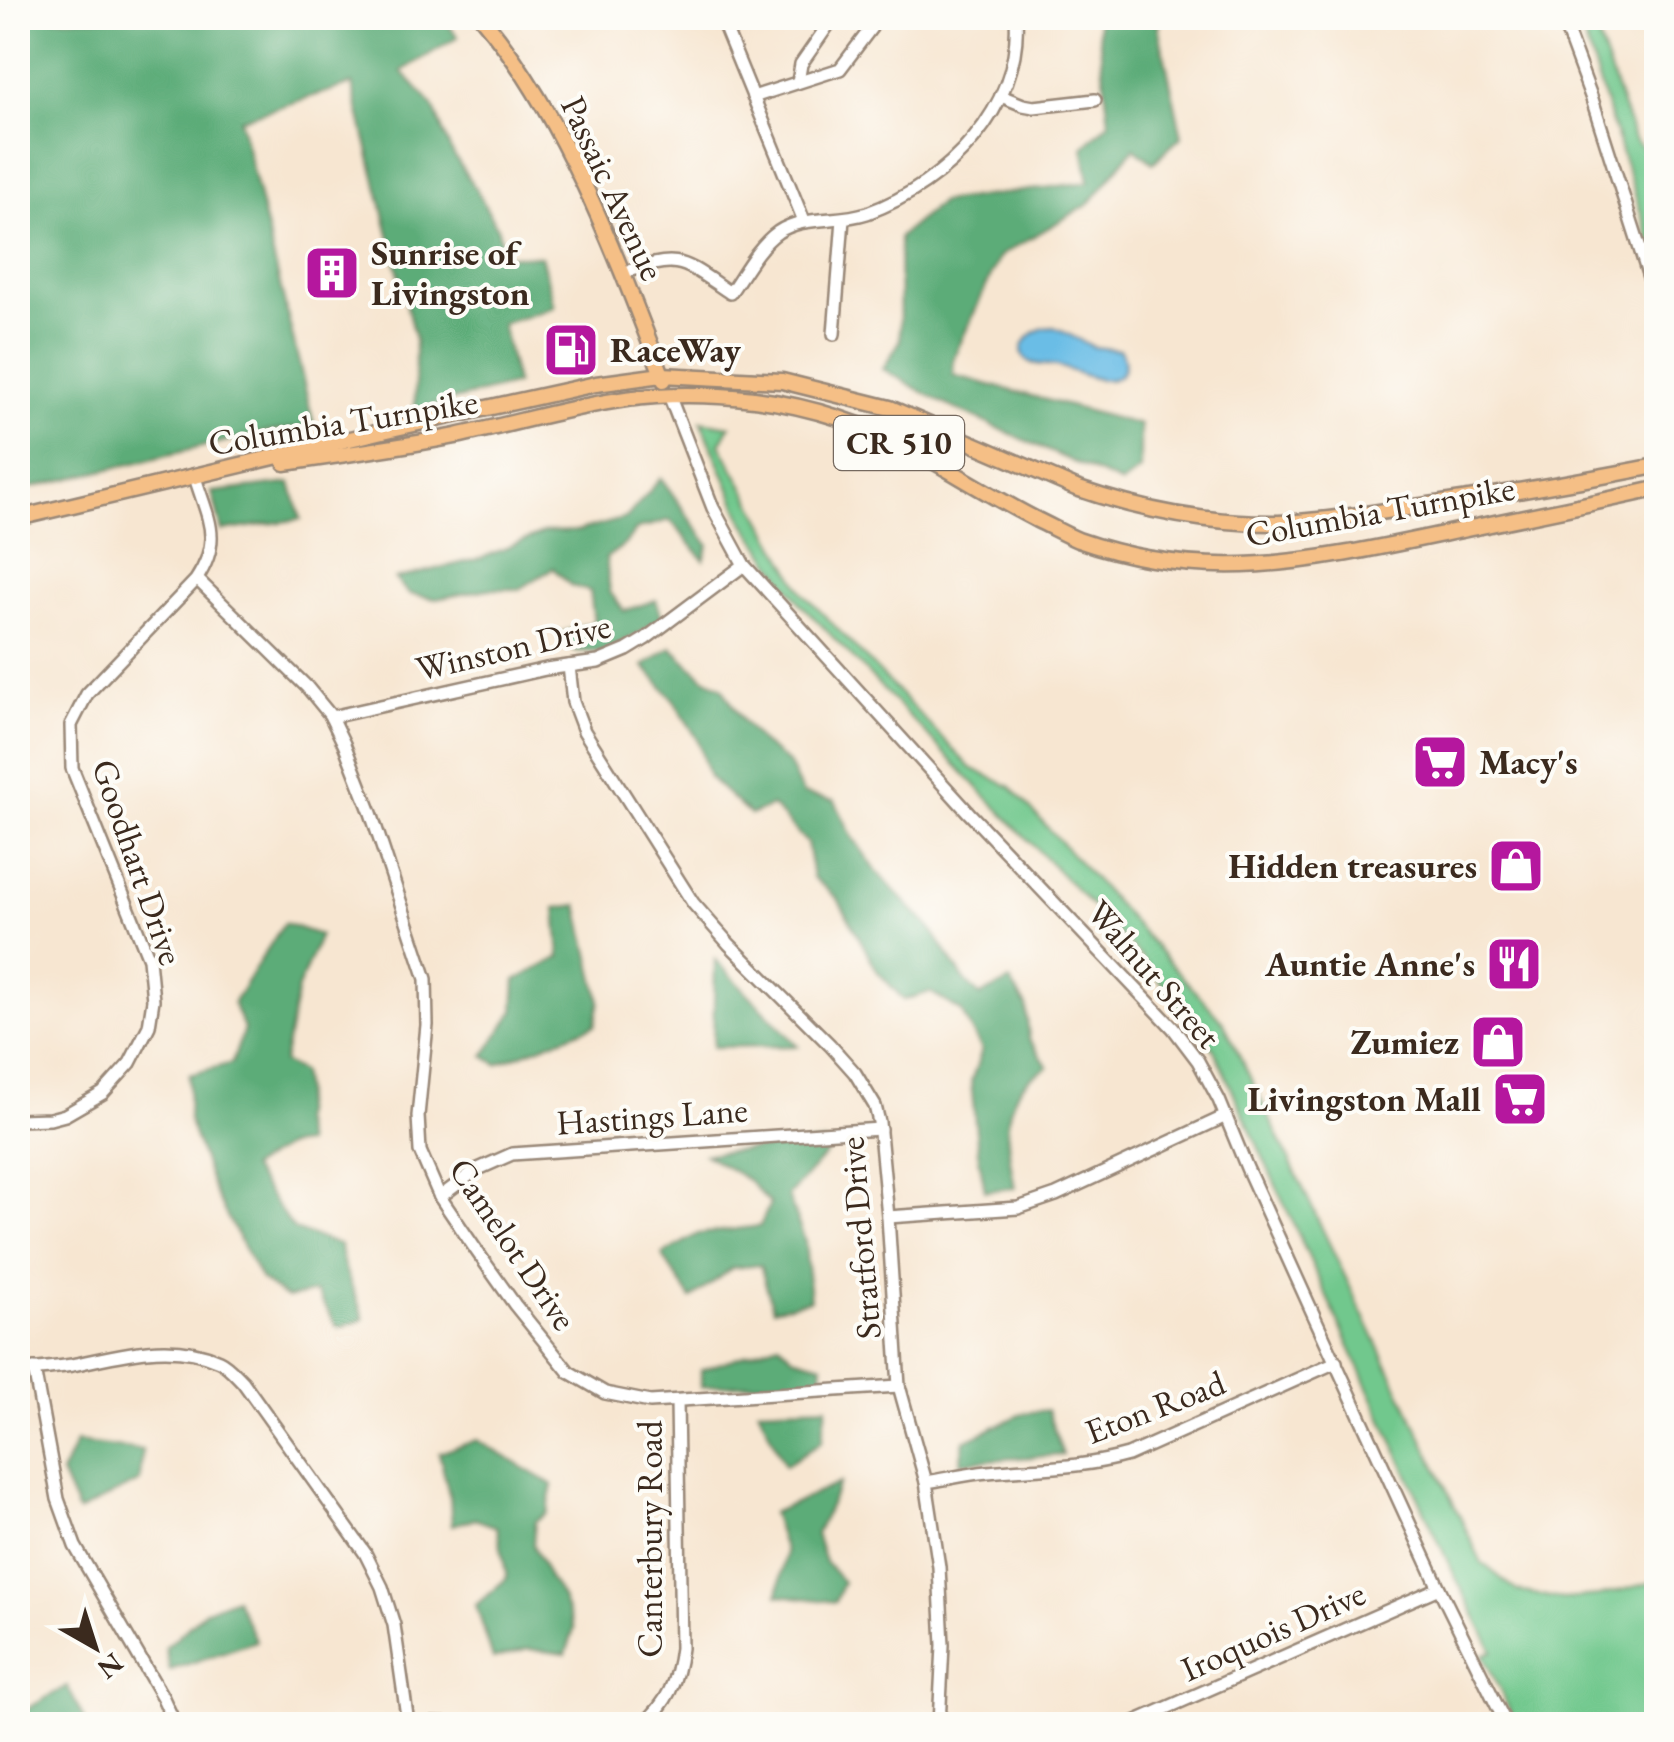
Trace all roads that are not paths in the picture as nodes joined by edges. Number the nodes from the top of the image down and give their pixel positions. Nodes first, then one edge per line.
1 (482, 18) edge
2 (720, 18) edge
3 (833, 18) edge
4 (875, 18) edge
5 (1016, 18) edge
6 (1562, 18) edge
7 (798, 82) junction
8 (1001, 96) junction
9 (753, 97) junction
10 (1095, 100) dead end
11 (804, 220) junction
12 (843, 220) junction
13 (1641, 253) junction
14 (622, 272) junction
15 (1656, 281) edge
16 (1656, 299) edge
17 (834, 334) dead end
18 (662, 375) junction
19 (669, 395) junction
20 (1656, 456) edge
21 (1656, 466) edge
22 (1632, 471) junction
23 (195, 477) junction
24 (1656, 489) edge
25 (18, 518) edge
26 (744, 565) junction
27 (197, 578) junction
28 (569, 666) junction
29 (331, 718) junction
30 (1226, 1116) junction
31 (18, 1120) edge
32 (880, 1129) junction
33 (440, 1196) junction
34 (888, 1217) junction
35 (1336, 1362) junction
36 (34, 1369) junction
37 (18, 1372) edge
38 (900, 1386) junction
39 (677, 1401) junction
40 (926, 1482) junction
41 (1439, 1588) junction
42 (408, 1723) edge
43 (175, 1724) edge
44 (381, 1724) edge
45 (457, 1724) edge
46 (643, 1724) edge
47 (939, 1724) edge
48 (1130, 1724) edge
49 (1506, 1724) edge

1 - 14 main road, Passaic Avenue
2 - 9 street
3 - 7 street
4 - 7 street
5 - 8 street
6 - 13 street
7 - 9 street
8 - 10 street
8 - 12 street
9 - 11 street
11 - 12 street
11 - 14 street
12 - 17 street
13 - 15 street
13 - 16 street
14 - 18 main road, Passaic Avenue
18 - 19 main road, Passaic Avenue
18 - 22 main road, Columbia Turnpike / CR 510
18 - 23 main road, Columbia Turnpike / CR 510
19 - 23 main road, Columbia Turnpike / CR 510
19 - 24 main road, Columbia Turnpike / CR 510
19 - 26 street, Walnut Street
20 - 22 main road
21 - 22 main road, Columbia Turnpike / CR 510
23 - 25 main road, CR 510
23 - 27 street, Goodhart Drive
26 - 28 street, Winston Drive
26 - 30 street, Walnut Street
27 - 29 street, Camelot Drive
27 - 31 street, Goodhart Drive
28 - 29 street, Winston Drive
28 - 32 street, Stratford Drive
29 - 33 street, Camelot Drive
30 - 34 street
30 - 35 street, Walnut Street
32 - 33 street, Hastings Lane
32 - 34 street, Stratford Drive
33 - 39 street, Camelot Drive
34 - 38 street, Stratford Drive
35 - 40 street, Eton Road
35 - 41 street, Walnut Street
36 - 37 street
36 - 42 street
36 - 43 street
38 - 39 street, Camelot Drive
38 - 40 street, Stratford Drive
39 - 46 street, Canterbury Road
40 - 47 street, Stratford Drive
41 - 48 street, Iroquois Drive
41 - 49 street, Walnut Street
42 - 44 street
42 - 45 street

